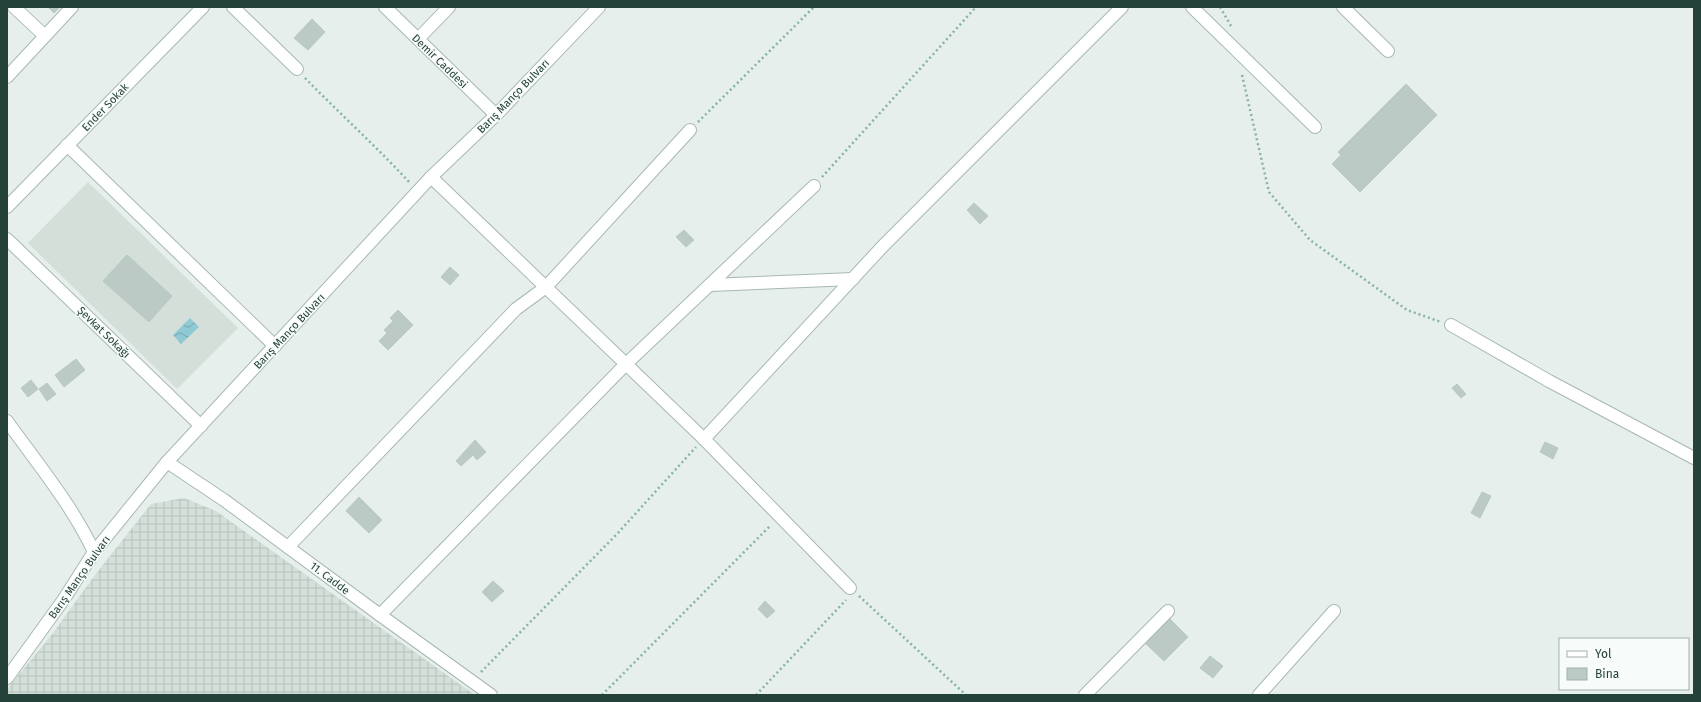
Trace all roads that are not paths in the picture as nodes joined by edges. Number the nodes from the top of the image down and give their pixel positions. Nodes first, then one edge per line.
1 (14, 7) edge
2 (72, 7) edge
3 (203, 7) edge
4 (234, 7) edge
5 (385, 7) edge
6 (449, 7) edge
7 (599, 7) edge
8 (1122, 7) edge
9 (1192, 7) edge
10 (1343, 7) edge
11 (45, 36) junction
12 (418, 39) junction
13 (1388, 50) dead end
14 (297, 69) road end
15 (7, 77) edge
16 (496, 115) junction
17 (1315, 127) dead end
18 (690, 130) road end
19 (67, 145) junction
20 (431, 177) junction
21 (814, 186) road end
22 (7, 207) edge
23 (7, 239) edge
24 (852, 279) junction
25 (710, 285) junction
26 (546, 288) junction
27 (1451, 326) road end
28 (275, 346) junction
29 (626, 364) junction
30 (7, 421) edge
31 (201, 426) junction
32 (704, 439) junction
33 (1694, 458) edge
34 (167, 462) junction
35 (288, 547) junction
36 (94, 552) junction
37 (852, 590) road end
38 (1168, 611) dead end
39 (1334, 611) dead end
40 (380, 615) junction
41 (7, 678) edge
42 (492, 695) edge
43 (1084, 695) edge
44 (1259, 695) edge

1 - 11 street
2 - 11 street
3 - 19 street, Ender Sokak
4 - 14 street
5 - 12 street, Demir Caddesi
6 - 12 street
7 - 16 street, Barış Manço Bulvarı
8 - 24 street
9 - 17 street
10 - 13 street
11 - 15 street
12 - 16 street, Demir Caddesi
16 - 20 street, Barış Manço Bulvarı
18 - 26 street
19 - 22 street, Ender Sokak
19 - 28 street
20 - 26 street
20 - 28 street, Barış Manço Bulvarı
21 - 25 street
23 - 31 street, Şevkat Sokağı
24 - 25 street
24 - 32 street
25 - 29 street
26 - 29 street
26 - 35 street
27 - 33 street
28 - 31 street, Barış Manço Bulvarı
29 - 32 street
29 - 40 street
30 - 36 street
31 - 34 street, Barış Manço Bulvarı
32 - 37 street
34 - 35 street, 11. Cadde
34 - 36 street, Barış Manço Bulvarı
35 - 40 street, 11. Cadde
36 - 41 street, Barış Manço Bulvarı
38 - 43 street
39 - 44 street
40 - 42 street, 11. Cadde

